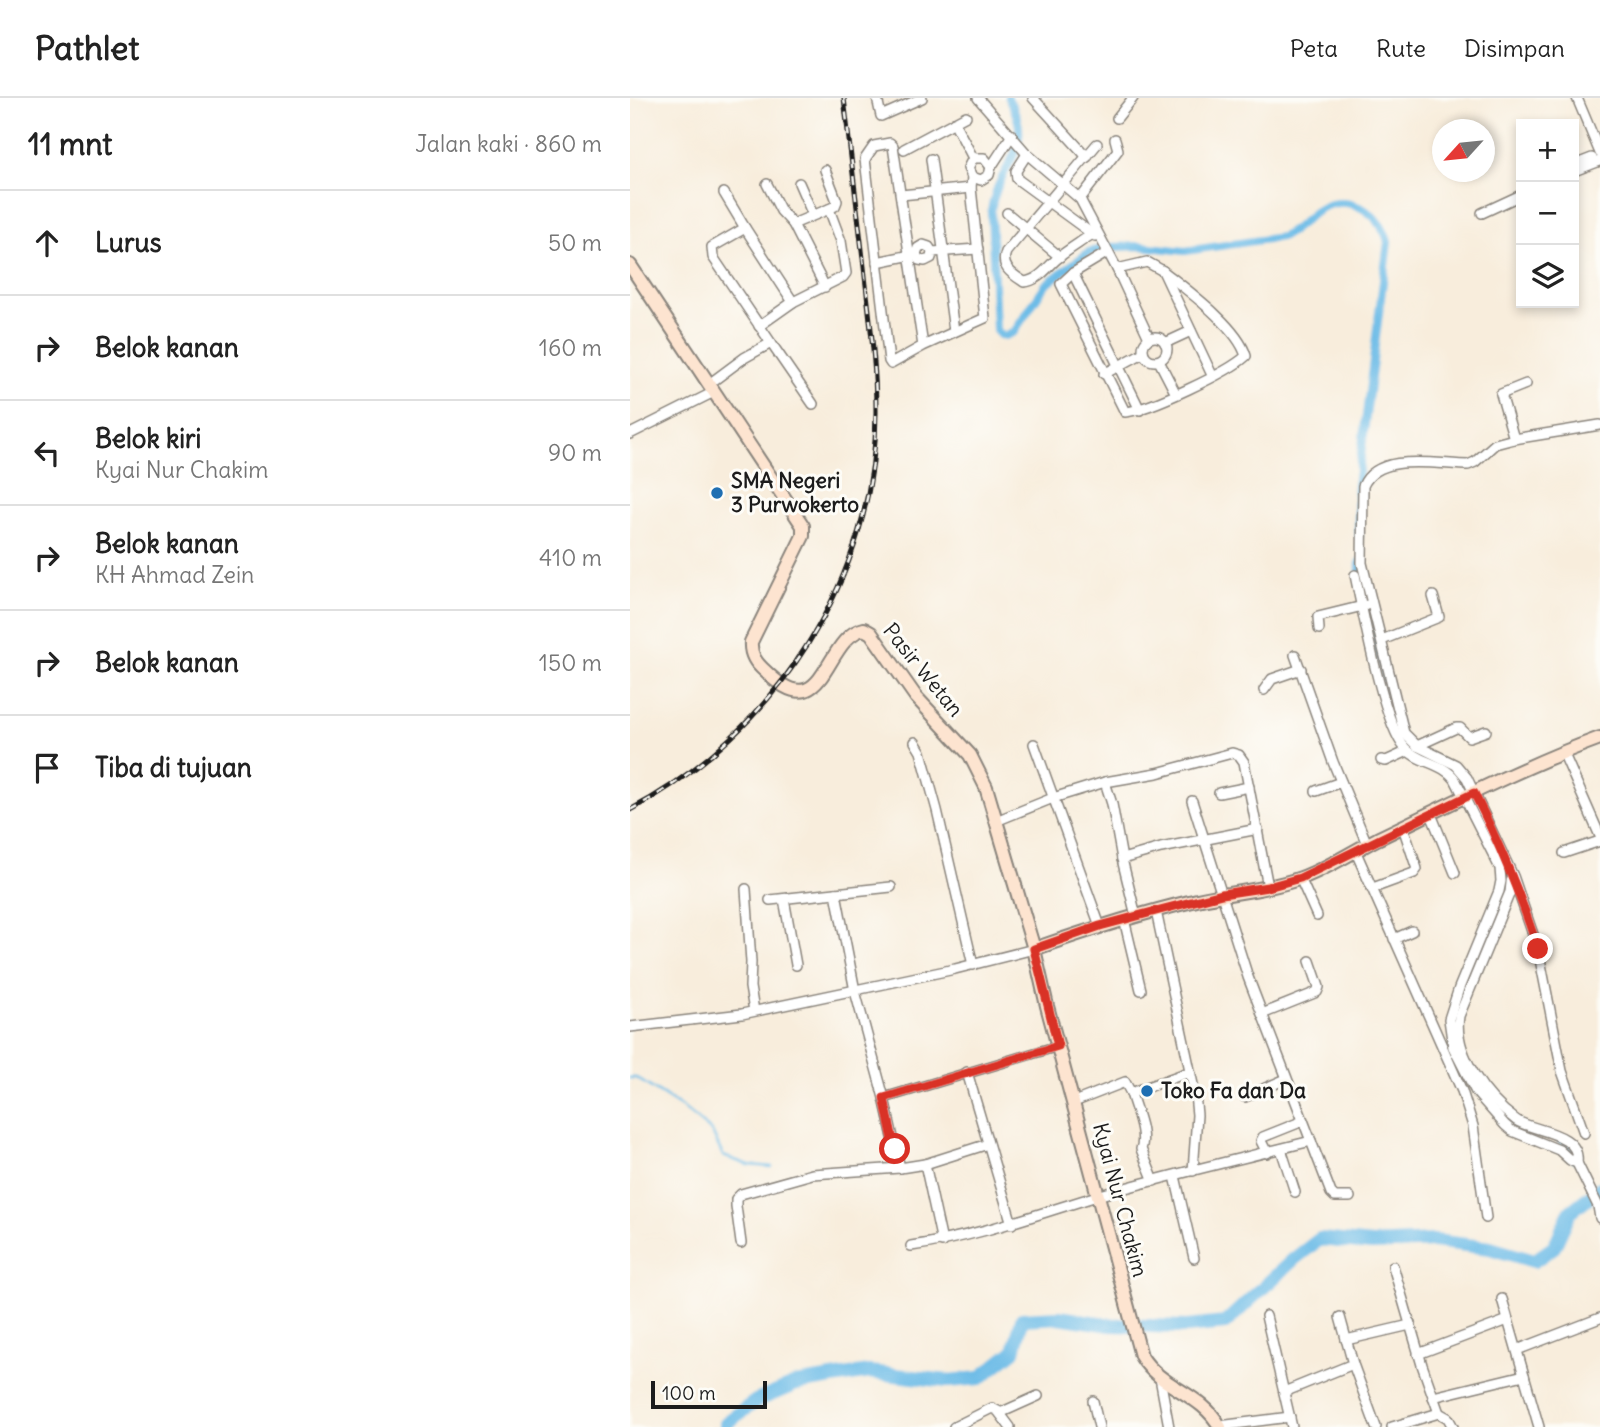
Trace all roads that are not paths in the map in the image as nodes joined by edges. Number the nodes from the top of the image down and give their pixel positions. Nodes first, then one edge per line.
1 (877, 98) edge
2 (978, 98) edge
3 (1033, 98) edge
4 (1118, 98) edge
5 (1133, 98) edge
6 (1577, 98) edge
7 (926, 101) edge
8 (1126, 107) junction
9 (966, 116) dead end
10 (1117, 118) dead end
11 (954, 122) junction
12 (1115, 139) dead end
13 (1015, 140) junction
14 (1097, 145) dead end
15 (904, 149) dead end
16 (1027, 154) junction
17 (1600, 154) edge
18 (1087, 157) junction
19 (932, 159) dead end
20 (973, 159) junction
21 (1600, 161) edge
22 (1579, 162) edge
23 (991, 167) junction
24 (1579, 169) edge
25 (825, 170) dead end
26 (971, 182) junction
27 (799, 183) dead end
28 (767, 184) dead end
29 (1063, 185) junction
30 (936, 191) junction
31 (724, 193) dead end
32 (901, 195) junction
33 (1516, 197) edge
34 (1080, 199) junction
35 (1049, 202) junction
36 (829, 209) junction
37 (1007, 213) dead end
38 (1482, 213) dead end
39 (813, 215) junction
40 (793, 224) junction
41 (745, 228) junction
42 (1025, 228) junction
43 (1102, 243) junction
44 (978, 249) junction
45 (943, 252) junction
46 (913, 255) junction
47 (1060, 257) junction
48 (877, 262) junction
49 (630, 265) edge
50 (1117, 269) junction
51 (1163, 271) junction
52 (1073, 274) junction
53 (825, 286) junction
54 (793, 303) junction
55 (759, 326) junction
56 (954, 331) junction
57 (1191, 331) junction
58 (1149, 338) junction
59 (771, 343) junction
60 (1165, 343) junction
61 (922, 346) junction
62 (1143, 353) junction
63 (1159, 361) junction
64 (1118, 368) junction
65 (1104, 374) junction
66 (1212, 375) junction
67 (1526, 384) dead end
68 (712, 388) junction
69 (1176, 394) junction
70 (813, 404) dead end
71 (1140, 410) junction
72 (1600, 425) edge
73 (630, 434) edge
74 (1514, 439) junction
75 (1355, 575) dead end
76 (1433, 596) dead end
77 (1367, 605) junction
78 (1319, 629) dead end
79 (1382, 640) junction
80 (1295, 654) dead end
81 (1301, 669) junction
82 (1264, 690) dead end
83 (1486, 731) dead end
84 (1600, 738) edge
85 (915, 742) dead end
86 (1034, 744) dead end
87 (1412, 749) junction
88 (1563, 752) junction
89 (1381, 760) dead end
90 (1104, 782) junction
91 (1341, 782) junction
92 (1249, 787) junction
93 (1316, 791) dead end
94 (1219, 793) dead end
95 (1468, 796) junction
96 (1053, 798) junction
97 (1192, 801) dead end
98 (1432, 814) junction
99 (1482, 819) junction
100 (996, 821) junction
101 (1403, 827) junction
102 (1258, 829) junction
103 (1600, 839) edge
104 (1204, 840) junction
105 (1361, 847) junction
106 (1564, 853) dead end
107 (1122, 859) junction
108 (1455, 873) dead end
109 (1512, 874) junction
110 (1300, 878) junction
111 (891, 887) dead end
112 (1268, 887) junction
113 (1373, 888) junction
114 (746, 889) dead end
115 (836, 893) junction
116 (1222, 894) junction
117 (784, 899) junction
118 (770, 900) dead end
119 (1156, 911) junction
120 (1317, 916) dead end
121 (1130, 918) junction
122 (1100, 926) junction
123 (1412, 931) dead end
124 (1394, 939) junction
125 (1034, 949) junction
126 (1310, 961) dead end
127 (796, 965) dead end
128 (973, 965) junction
129 (1141, 990) dead end
130 (855, 991) junction
131 (754, 1011) junction
132 (1262, 1014) junction
133 (630, 1027) edge
134 (1058, 1046) junction
135 (1465, 1065) junction
136 (1189, 1072) junction
137 (967, 1073) junction
138 (1286, 1079) junction
139 (1480, 1090) junction
140 (1131, 1093) junction
141 (1245, 1097) dead end
142 (884, 1098) junction
143 (1465, 1098) junction
144 (1074, 1102) junction
145 (1303, 1121) junction
146 (1584, 1133) dead end
147 (1311, 1141) junction
148 (988, 1144) junction
149 (1281, 1149) junction
150 (1267, 1153) junction
151 (925, 1164) junction
152 (900, 1168) junction
153 (1193, 1171) junction
154 (1175, 1176) junction
155 (1154, 1181) junction
156 (1295, 1192) dead end
157 (1100, 1196) junction
158 (1350, 1197) dead end
159 (1598, 1205) edge
160 (1486, 1218) dead end
161 (1600, 1218) edge
162 (1012, 1224) junction
163 (943, 1242) junction
164 (741, 1243) dead end
165 (911, 1246) dead end
166 (1194, 1258) dead end
167 (1393, 1266) dead end
168 (1502, 1299) dead end
169 (1266, 1316) dead end
170 (1339, 1317) dead end
171 (1600, 1318) edge
172 (1508, 1320) junction
173 (1410, 1325) junction
174 (1346, 1340) junction
175 (1517, 1350) junction
176 (1418, 1354) junction
177 (1353, 1364) junction
178 (1524, 1375) junction
179 (1160, 1378) junction
180 (1284, 1392) junction
181 (1038, 1396) dead end
182 (1433, 1396) junction
183 (1093, 1401) dead end
184 (1000, 1413) junction
185 (1439, 1413) junction
186 (1291, 1422) edge
187 (1220, 1426) edge
188 (954, 1427) edge
189 (1010, 1427) edge
190 (1099, 1427) edge
191 (1170, 1427) edge
192 (1376, 1427) edge
193 (1392, 1427) edge
194 (1453, 1427) edge
195 (1539, 1427) edge

1 - 7 street
2 - 13 street
3 - 18 street
4 - 8 street
5 - 8 street
6 - 17 street
8 - 10 street
9 - 11 street
11 - 15 street
11 - 20 street
12 - 34 street
13 - 16 street
13 - 23 street
14 - 18 street
16 - 29 street
16 - 35 street
17 - 22 street
18 - 29 street
19 - 30 street
20 - 23 street
20 - 26 street
21 - 24 street
23 - 26 street
25 - 36 street
26 - 30 street
26 - 44 street
27 - 39 street
28 - 40 street
29 - 34 street
29 - 35 street
30 - 32 street
30 - 45 street
31 - 41 street
32 - 46 street
32 - 48 street
33 - 38 street
34 - 43 street
35 - 42 street
35 - 43 street
36 - 39 street
36 - 53 street
37 - 42 street
39 - 40 street
40 - 53 street
41 - 54 street
41 - 55 street
42 - 47 street
42 - 47 street
43 - 47 street
43 - 50 street
43 - 52 street
44 - 45 street
44 - 56 street
45 - 46 street
45 - 56 street
46 - 48 street
46 - 61 street
48 - 61 street
49 - 68 street, Pasir Wetan
50 - 51 street
50 - 58 street
51 - 57 street
51 - 66 street
52 - 64 street
52 - 65 street
53 - 54 street
54 - 55 street
55 - 59 street
56 - 61 street
57 - 60 street
57 - 66 street
58 - 60 street
58 - 62 street
59 - 68 street
59 - 70 street
60 - 63 street
62 - 63 street
62 - 64 street
63 - 69 street
64 - 65 street
64 - 71 street
65 - 71 street
66 - 69 street
67 - 74 street
68 - 73 street
68 - 100 street, Pasir Wetan
69 - 71 street
72 - 74 street
74 - 77 street
75 - 77 street
76 - 79 street
77 - 78 street
77 - 79 street
77 - 87 street
79 - 87 street
80 - 81 street
81 - 82 street
81 - 91 street
83 - 87 street
84 - 88 street
85 - 128 street
86 - 96 street
87 - 89 street
87 - 95 street
88 - 95 street
88 - 103 street
90 - 92 street
90 - 96 street
90 - 107 street
91 - 93 street
91 - 105 street
92 - 94 street
92 - 102 street
95 - 98 street
95 - 99 street
96 - 100 street
96 - 122 street
97 - 104 street
98 - 101 street
98 - 108 street
99 - 109 street
99 - 135 street
100 - 125 street, Pasir Wetan
101 - 105 street
101 - 113 street
102 - 104 street
102 - 112 street
103 - 106 street
104 - 107 street
104 - 116 street
105 - 110 street
105 - 113 street
107 - 121 street
109 - 135 street
109 - 146 street
110 - 112 street
110 - 120 street
111 - 115 street
112 - 116 street
113 - 124 street
114 - 131 street
115 - 117 street
115 - 130 street
116 - 119 street
116 - 132 street
117 - 118 street
117 - 127 street
119 - 121 street
119 - 136 street
121 - 122 street
121 - 129 street
122 - 125 street
123 - 124 street
124 - 143 street
125 - 128 street
125 - 134 street, Kyai Nur Chakim
126 - 132 street
128 - 130 street
130 - 131 street
130 - 142 street
131 - 133 street
132 - 138 street
134 - 137 street
134 - 144 street, Kyai Nur Chakim
135 - 139 street
136 - 140 street
136 - 153 street
137 - 142 street
137 - 148 street
138 - 141 street
138 - 145 street
139 - 143 street
139 - 159 street
140 - 144 street
140 - 155 street
142 - 152 street
143 - 160 street
144 - 157 street, Kyai Nur Chakim
145 - 147 street
145 - 150 street
147 - 149 street
147 - 158 street
148 - 151 street
148 - 162 street
149 - 150 street
149 - 156 street
150 - 153 street
151 - 152 street
151 - 163 street
152 - 164 street
153 - 154 street
154 - 155 street
154 - 166 street
155 - 157 street
157 - 162 street
157 - 179 street, Kyai Nur Chakim
159 - 161 street
162 - 163 street
163 - 165 street
167 - 173 street
168 - 172 street
169 - 180 street
170 - 174 street
171 - 175 street
172 - 175 street
172 - 176 street
173 - 174 street
173 - 176 street
174 - 177 street
175 - 178 street
176 - 182 street
177 - 180 street
177 - 192 street
178 - 182 street
178 - 195 street
179 - 187 street, Kyai Nur Chakim
179 - 191 street
180 - 186 street
181 - 184 street
182 - 185 street
183 - 190 street
184 - 188 street
184 - 189 street
185 - 193 street
185 - 194 street
186 - 187 street

